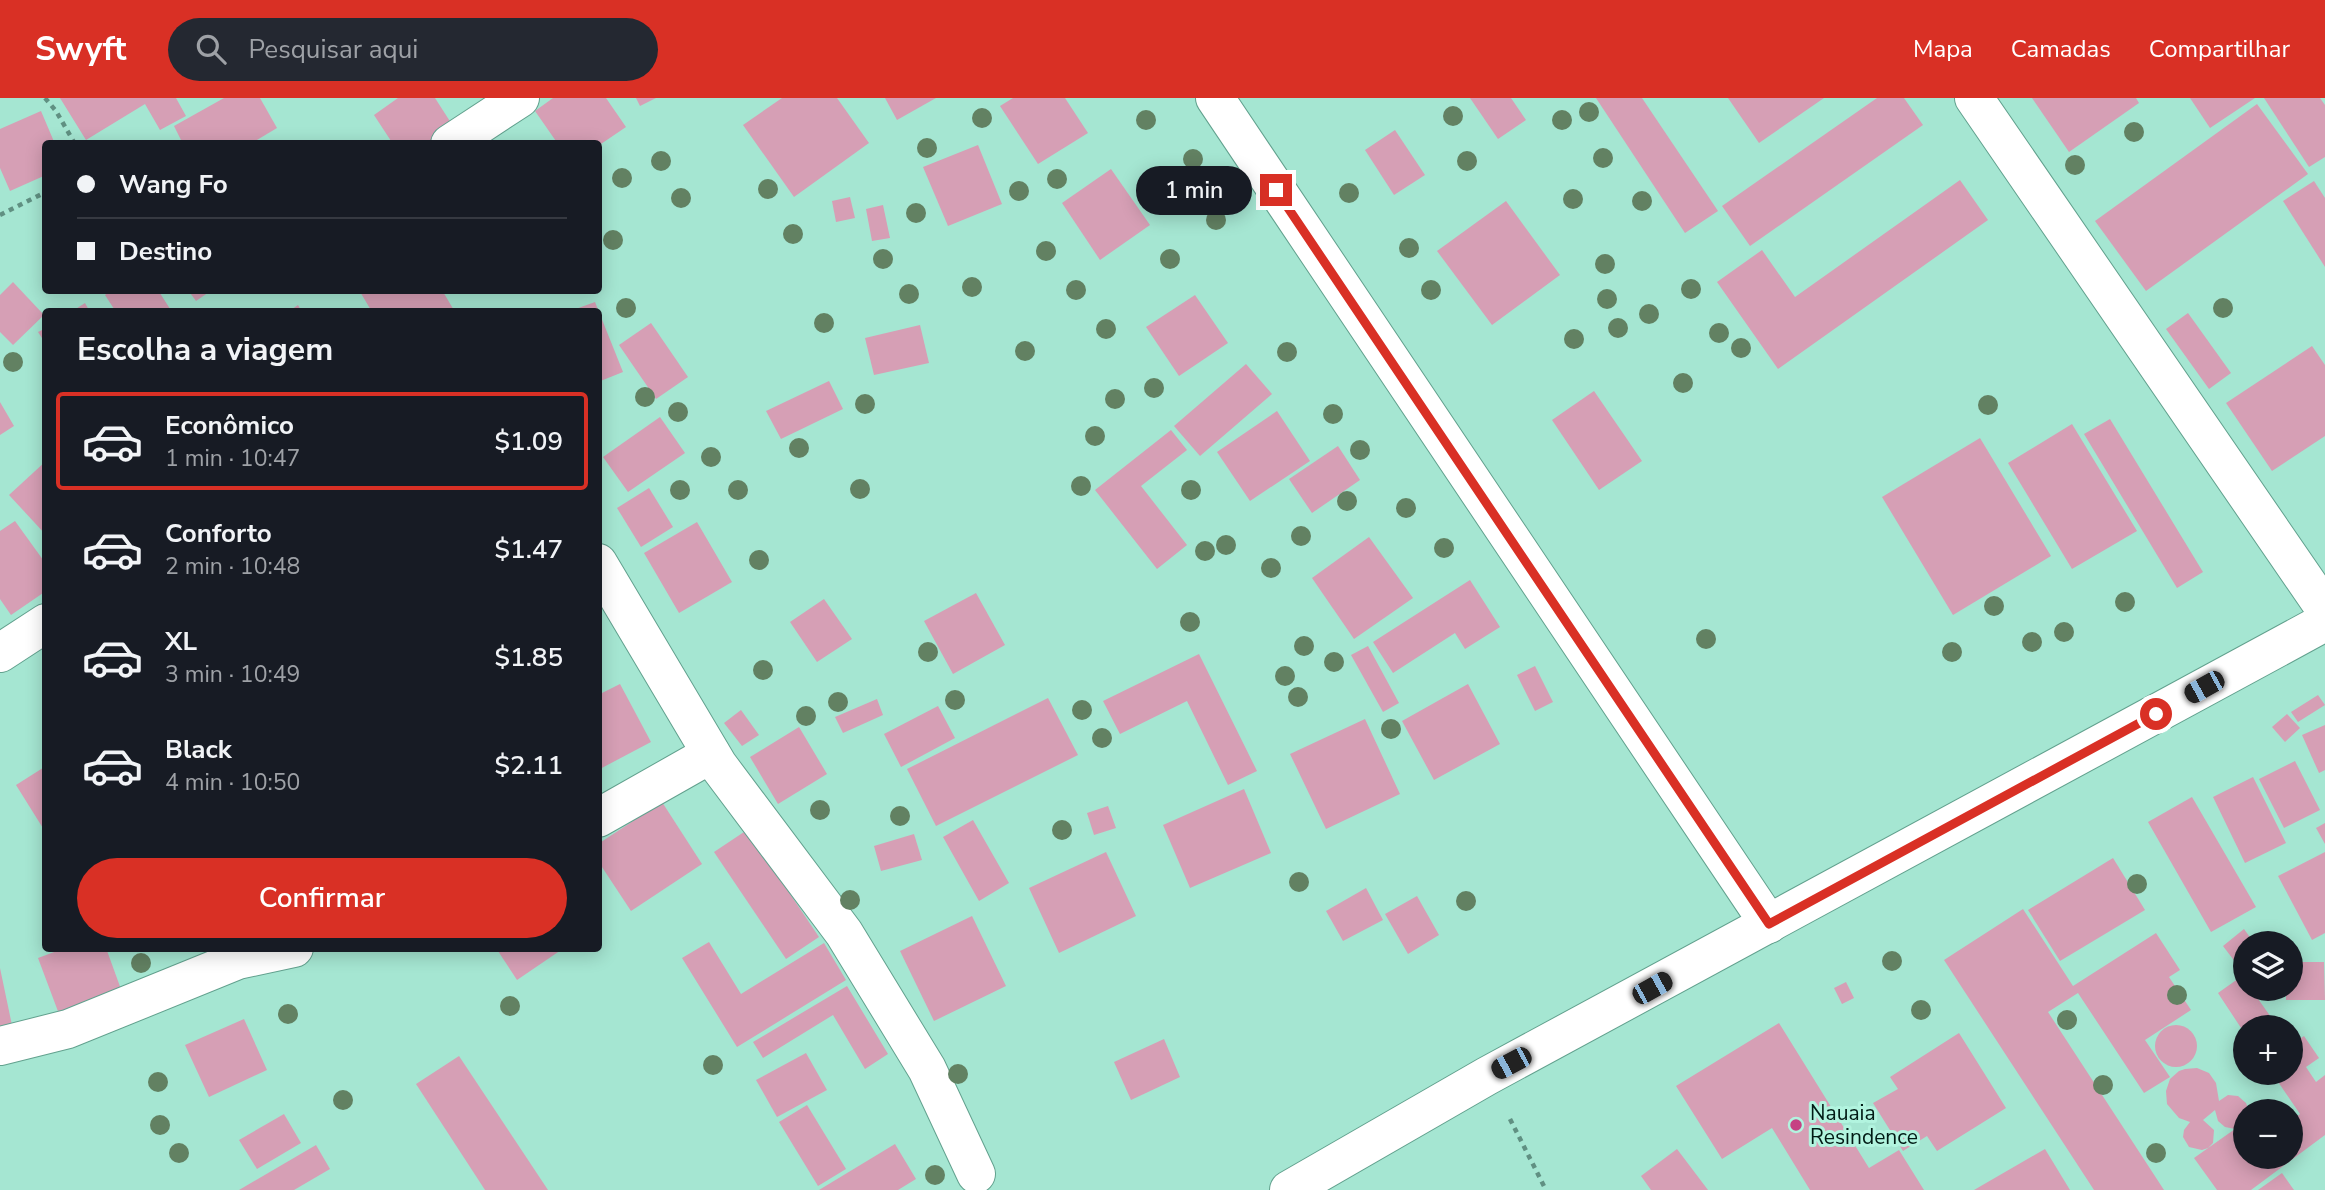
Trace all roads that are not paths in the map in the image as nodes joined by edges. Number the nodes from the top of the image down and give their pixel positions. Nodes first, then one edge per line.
1 (520, 98) edge
2 (1215, 98) edge
3 (1974, 98) edge
4 (456, 140) edge
5 (602, 570) edge
6 (2325, 609) edge
7 (2325, 622) edge
8 (42, 626) edge
9 (0, 653) edge
10 (711, 754) junction
11 (602, 816) edge
12 (1769, 924) junction
13 (275, 952) edge
14 (0, 1046) edge
15 (976, 1174) dead end
16 (1289, 1190) edge

1 - 4 street
2 - 12 street
3 - 6 street
5 - 10 street
7 - 12 street
8 - 9 street
10 - 11 street
10 - 15 street
12 - 16 street
13 - 14 street

